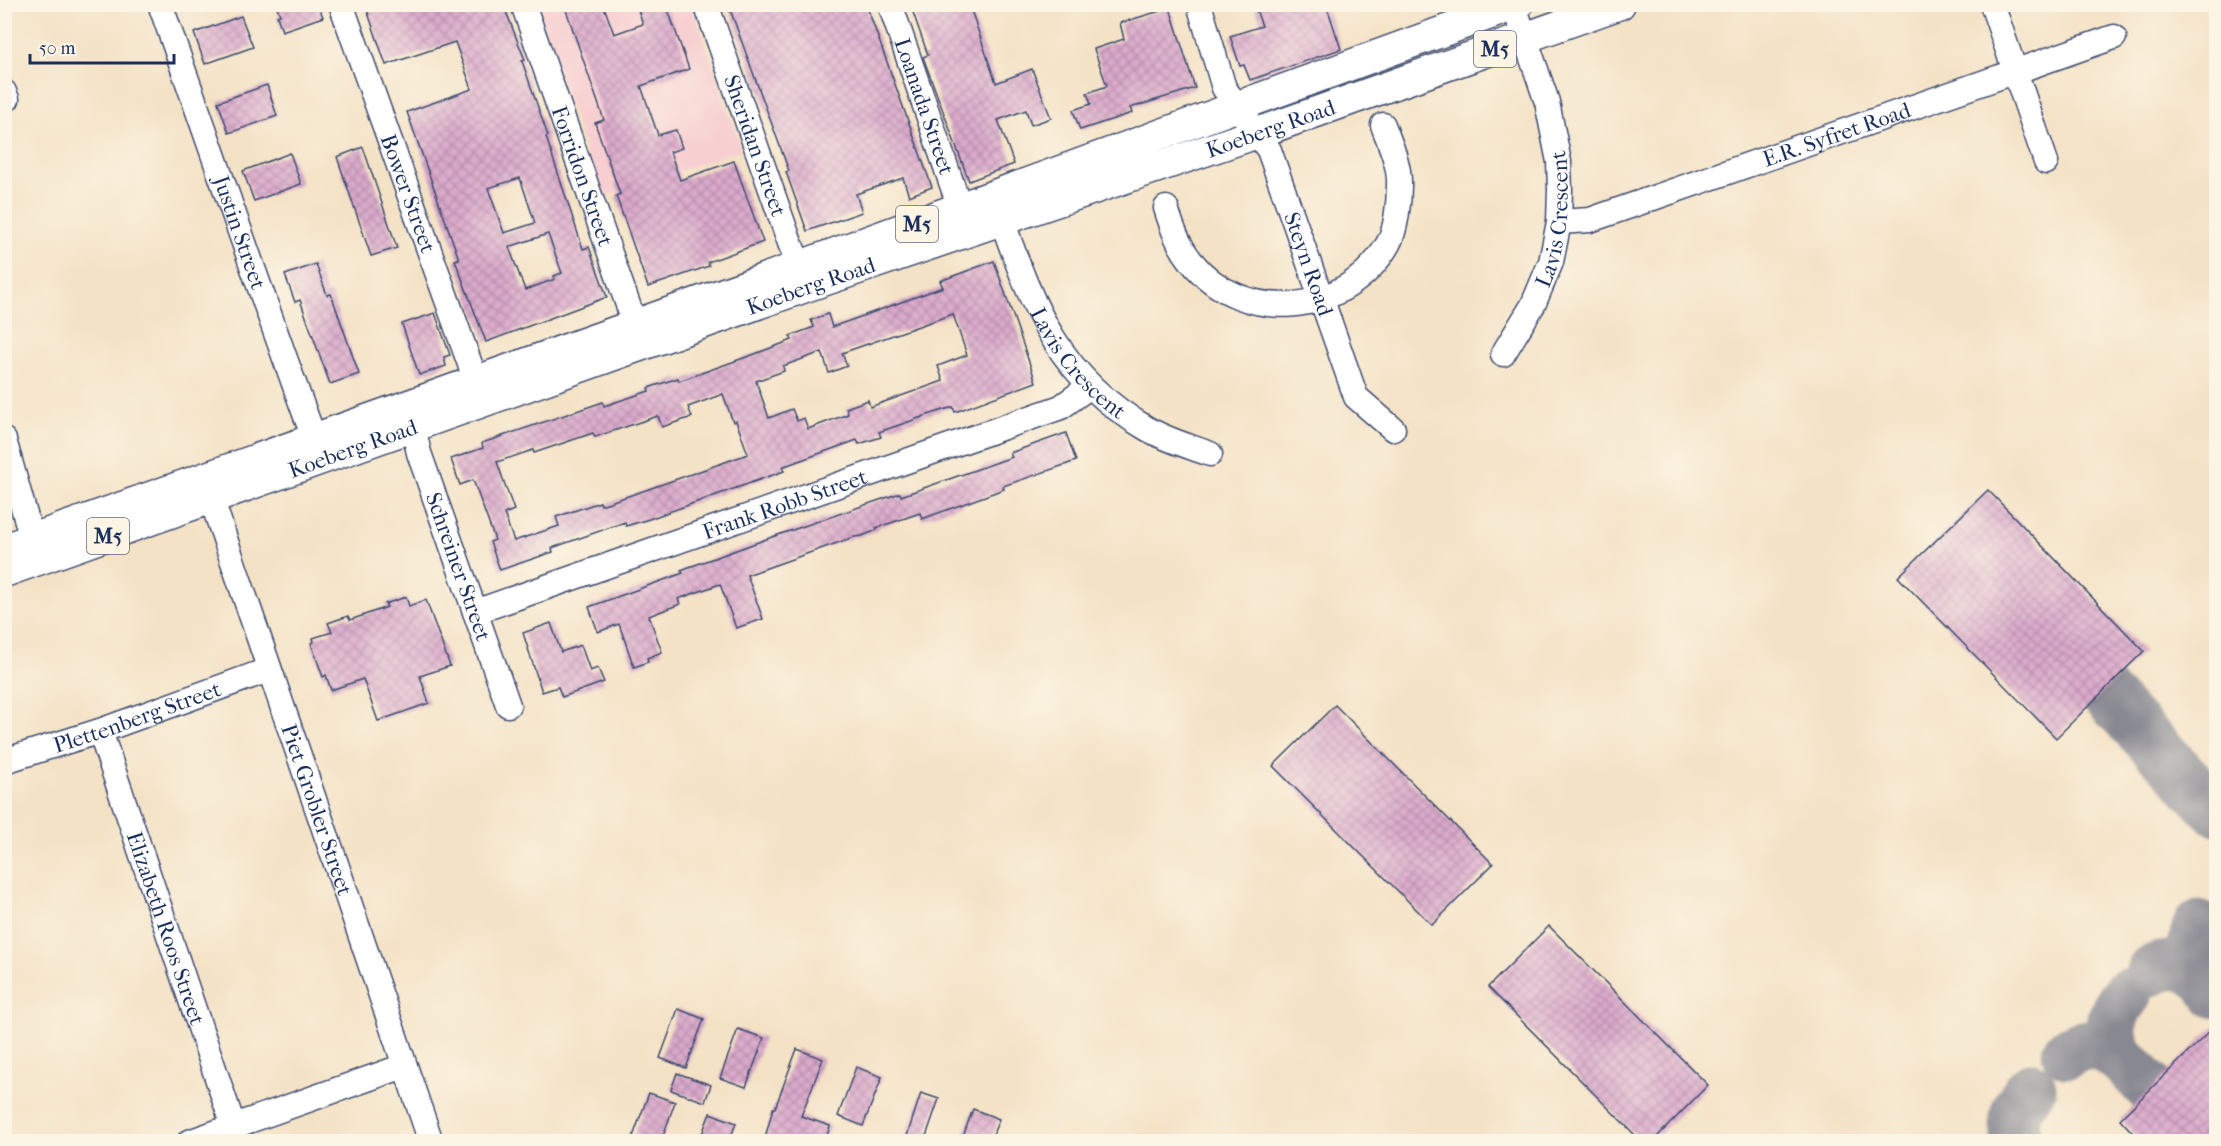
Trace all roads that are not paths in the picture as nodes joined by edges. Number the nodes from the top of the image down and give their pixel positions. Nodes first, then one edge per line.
1 (160, 4) edge
2 (341, 4) edge
3 (523, 4) edge
4 (706, 4) edge
5 (890, 4) edge
6 (1199, 4) edge
7 (1620, 4) edge
8 (1992, 4) edge
9 (1516, 5) edge
10 (2114, 37) dead end
11 (1526, 38) junction
12 (2014, 71) junction
13 (1238, 107) junction
14 (1383, 125) dead end
15 (1258, 132) junction
16 (2046, 162) dead end
17 (960, 208) junction
18 (1166, 208) dead end
19 (1002, 220) junction
20 (1559, 222) junction
21 (804, 276) junction
22 (1321, 298) junction
23 (639, 335) junction
24 (1503, 354) dead end
25 (476, 381) junction
26 (1090, 386) junction
27 (413, 427) junction
28 (1393, 429) dead end
29 (4, 440) edge
30 (318, 449) junction
31 (1210, 454) dead end
32 (208, 488) junction
33 (32, 539) junction
34 (4, 549) edge
35 (4, 572) edge
36 (475, 612) junction
37 (268, 670) junction
38 (508, 705) dead end
39 (100, 731) junction
40 (4, 761) edge
41 (404, 1066) junction
42 (233, 1125) junction
43 (189, 1142) edge
44 (431, 1142) edge

1 - 30 street, Justin Street
2 - 25 street, Bower Street
3 - 23 street, Forridon Street
4 - 21 street, Sheridan Street
5 - 17 street, Loanada Street
6 - 13 street, Steyn Road
7 - 11 main road, Koeberg Road / M5
8 - 12 street
9 - 11 street, Lavis Crescent
9 - 13 main road, Koeberg Road / M5
10 - 12 street, E.R. Syfret Road
11 - 15 main road, Koeberg Road / M5
11 - 20 street, Lavis Crescent
12 - 16 street
12 - 20 street, E.R. Syfret Road
13 - 15 street, Steyn Road
13 - 17 main road, Koeberg Road / M5
14 - 22 street
15 - 19 main road, Koeberg Road / M5
15 - 22 street, Steyn Road
17 - 21 main road, Koeberg Road / M5
18 - 22 street
19 - 21 main road, Koeberg Road / M5
19 - 26 street, Lavis Crescent
20 - 24 street, Lavis Crescent
21 - 23 main road, Koeberg Road / M5
22 - 28 street, Steyn Road
23 - 25 main road, Koeberg Road / M5
23 - 27 main road, Koeberg Road / M5
25 - 30 main road, Koeberg Road / M5
26 - 31 street, Lavis Crescent
26 - 36 street, Frank Robb Street
27 - 30 main road, Koeberg Road / M5
27 - 36 street, Schreiner Street
29 - 33 street
30 - 32 main road, Koeberg Road / M5
32 - 33 main road, Koeberg Road / M5
32 - 35 main road, Koeberg Road / M5
32 - 37 street, Piet Grobler Street
33 - 34 main road, Koeberg Road / M5
36 - 38 street, Schreiner Street
37 - 39 street, Plettenberg Street
37 - 41 street, Piet Grobler Street
39 - 40 street, Plettenberg Street
39 - 42 street, Elizabeth Roos Street
41 - 42 street
41 - 44 street, Piet Grobler Street
42 - 43 street

